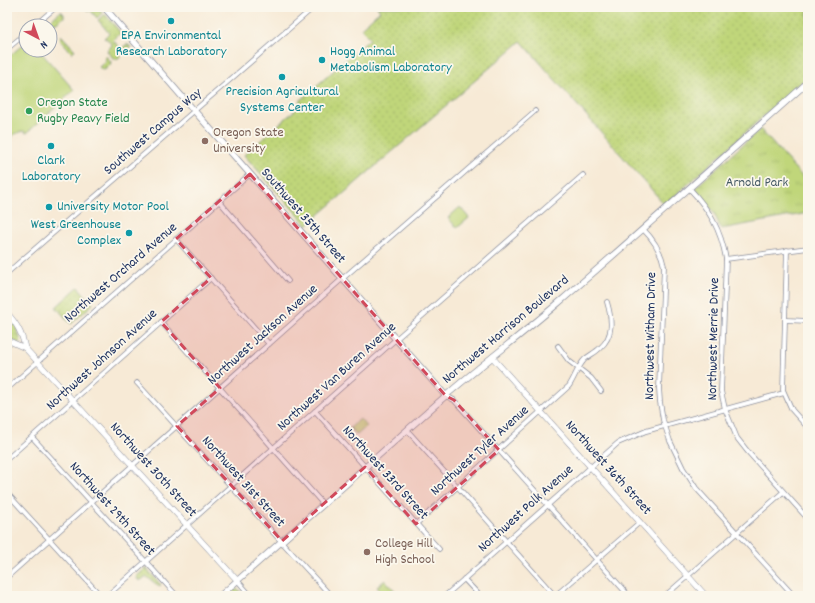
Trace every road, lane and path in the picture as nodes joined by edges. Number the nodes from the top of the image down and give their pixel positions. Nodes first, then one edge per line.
1 (56, 7) edge
2 (104, 7) edge
3 (314, 7) edge
4 (43, 18) edge
5 (18, 40) edge
6 (7, 49) edge
7 (808, 82) edge
8 (194, 111) junction
9 (535, 111) dead end
10 (250, 174) junction
11 (583, 176) dead end
12 (689, 188) junction
13 (219, 201) junction
14 (643, 229) junction
15 (176, 239) junction
16 (808, 248) edge
17 (787, 250) junction
18 (726, 259) junction
19 (7, 273) edge
20 (211, 278) junction
21 (342, 279) junction
22 (288, 281) dead end
23 (608, 302) dead end
24 (7, 313) edge
25 (786, 320) junction
26 (808, 321) edge
27 (161, 322) junction
28 (396, 339) junction
29 (7, 340) edge
30 (269, 344) junction
31 (558, 346) dead end
32 (25, 348) junction
33 (492, 357) junction
34 (37, 362) junction
35 (579, 368) junction
36 (137, 383) dead end
37 (220, 388) junction
38 (7, 389) edge
39 (601, 391) dead end
40 (784, 393) junction
41 (446, 396) junction
42 (73, 401) junction
43 (725, 409) junction
44 (315, 411) junction
45 (541, 412) junction
46 (665, 425) junction
47 (177, 426) junction
48 (808, 428) edge
49 (407, 430) junction
50 (32, 437) junction
51 (274, 448) junction
52 (498, 450) junction
53 (7, 459) edge
54 (133, 465) junction
55 (365, 467) junction
56 (590, 467) junction
57 (231, 486) junction
58 (457, 486) junction
59 (783, 492) junction
60 (7, 493) edge
61 (91, 502) junction
62 (323, 504) junction
63 (548, 504) junction
64 (808, 519) edge
65 (640, 522) junction
66 (416, 524) junction
67 (187, 525) junction
68 (737, 533) junction
69 (50, 539) junction
70 (282, 541) junction
71 (506, 541) junction
72 (439, 549) dead end
73 (597, 560) junction
74 (146, 562) junction
75 (689, 576) junction
76 (7, 577) edge
77 (464, 579) junction
78 (237, 580) junction
79 (7, 593) edge
80 (10, 596) edge
81 (101, 596) edge
82 (107, 596) edge
83 (177, 596) edge
84 (220, 596) edge
85 (251, 596) edge
86 (331, 596) edge
87 (445, 596) edge
88 (480, 596) edge
89 (555, 596) edge
90 (629, 596) edge
91 (665, 596) edge
92 (706, 596) edge
93 (794, 596) edge

1 - 4 street
2 - 8 main road, Southwest 35th Street
3 - 8 street, Southwest Campus Way
5 - 6 street
7 - 12 main road, Northwest Harrison Boulevard
8 - 10 main road, Southwest 35th Street
8 - 19 street, Southwest Campus Way
9 - 21 street, Northwest Jackson Avenue
10 - 13 street, Northwest Orchard Avenue
10 - 21 main road, Southwest 35th Street
11 - 28 street, Northwest Van Buren Avenue
12 - 14 main road, Northwest Harrison Boulevard
12 - 18 street, Northwest Merrie Drive
13 - 15 street, Northwest Orchard Avenue
13 - 22 street
14 - 33 main road, Northwest Harrison Boulevard
14 - 46 street, Northwest Witham Drive
15 - 20 street
15 - 34 street, Northwest Orchard Avenue
16 - 17 street
17 - 18 street
17 - 25 street
18 - 43 street, Northwest Merrie Drive
20 - 27 street, Northwest Johnson Avenue
20 - 30 street
21 - 28 main road, Southwest 35th Street
21 - 30 street, Northwest Jackson Avenue
23 - 35 street
24 - 32 street
25 - 26 street
25 - 40 street
27 - 37 street
27 - 42 street, Northwest Johnson Avenue
28 - 41 main road, Southwest 35th Street
28 - 44 street, Northwest Van Buren Avenue
29 - 32 street
30 - 37 street, Northwest Jackson Avenue
31 - 35 street
32 - 34 street, Northwest 30th Street
33 - 41 main road, Northwest Harrison Boulevard
33 - 45 street, Northwest 36th Street
34 - 38 street, Northwest Orchard Avenue
34 - 42 street, Northwest 30th Street
35 - 39 street
35 - 45 street, Northwest Tyler Avenue
36 - 47 street, Northwest 31st Street
37 - 47 street, Northwest Jackson Avenue
37 - 51 street
40 - 43 street, Northwest Polk Avenue
40 - 48 street
41 - 49 main road, Northwest Harrison Boulevard
41 - 52 street
42 - 50 street, Northwest Johnson Avenue
42 - 54 street, Northwest 30th Street
43 - 46 street, Northwest Polk Avenue
43 - 59 street, Northwest Merrie Drive
44 - 51 street, Northwest Van Buren Avenue
44 - 55 street, Northwest 33rd Street
45 - 52 street, Northwest Tyler Avenue
45 - 56 street, Northwest 36th Street
46 - 56 street, Northwest Polk Avenue
46 - 68 street, Northwest Witham Drive
47 - 54 street, Northwest Jackson Avenue
47 - 57 street, Northwest 31st Street
49 - 55 main road, Northwest Harrison Boulevard
49 - 58 street
50 - 53 street, Northwest Johnson Avenue
50 - 61 street, Northwest 29th Street
51 - 57 street, Northwest Van Buren Avenue
51 - 62 street
52 - 58 street, Northwest Tyler Avenue
52 - 63 street
54 - 61 street, Northwest Jackson Avenue
54 - 67 street, Northwest 30th Street
55 - 62 main road, Northwest Harrison Boulevard
55 - 66 street, Northwest 33rd Street
56 - 63 street, Northwest Polk Avenue
56 - 65 street, Northwest 36th Street
57 - 67 street, Northwest Van Buren Avenue
57 - 70 street, Northwest 31st Street
58 - 66 street, Northwest Tyler Avenue
58 - 71 street
59 - 64 street, Northwest Merrie Drive
59 - 68 street
60 - 69 street
61 - 69 street, Northwest Jackson Avenue
61 - 74 street, Northwest 29th Street
62 - 70 main road, Northwest Harrison Boulevard
63 - 71 street, Northwest Polk Avenue
63 - 73 street
65 - 73 street
65 - 75 street, Northwest 36th Street
66 - 72 street, Northwest 33rd Street
67 - 74 street, Northwest Van Buren Avenue
67 - 78 street, Northwest 30th Street
68 - 75 street
68 - 93 street, Northwest Witham Drive
69 - 76 street, Northwest Jackson Avenue
69 - 81 street
70 - 78 main road, Northwest Harrison Boulevard
70 - 86 street, Northwest 31st Street
71 - 77 street, Northwest Polk Avenue
71 - 89 street
73 - 89 street
73 - 90 street
74 - 82 street, Northwest Van Buren Avenue
74 - 83 street, Northwest 29th Street
75 - 91 street
75 - 92 street, Northwest 36th Street
77 - 87 street, Northwest Polk Avenue
77 - 88 street
78 - 84 main road, Northwest Harrison Boulevard
78 - 85 street, Northwest 30th Street
79 - 80 street

